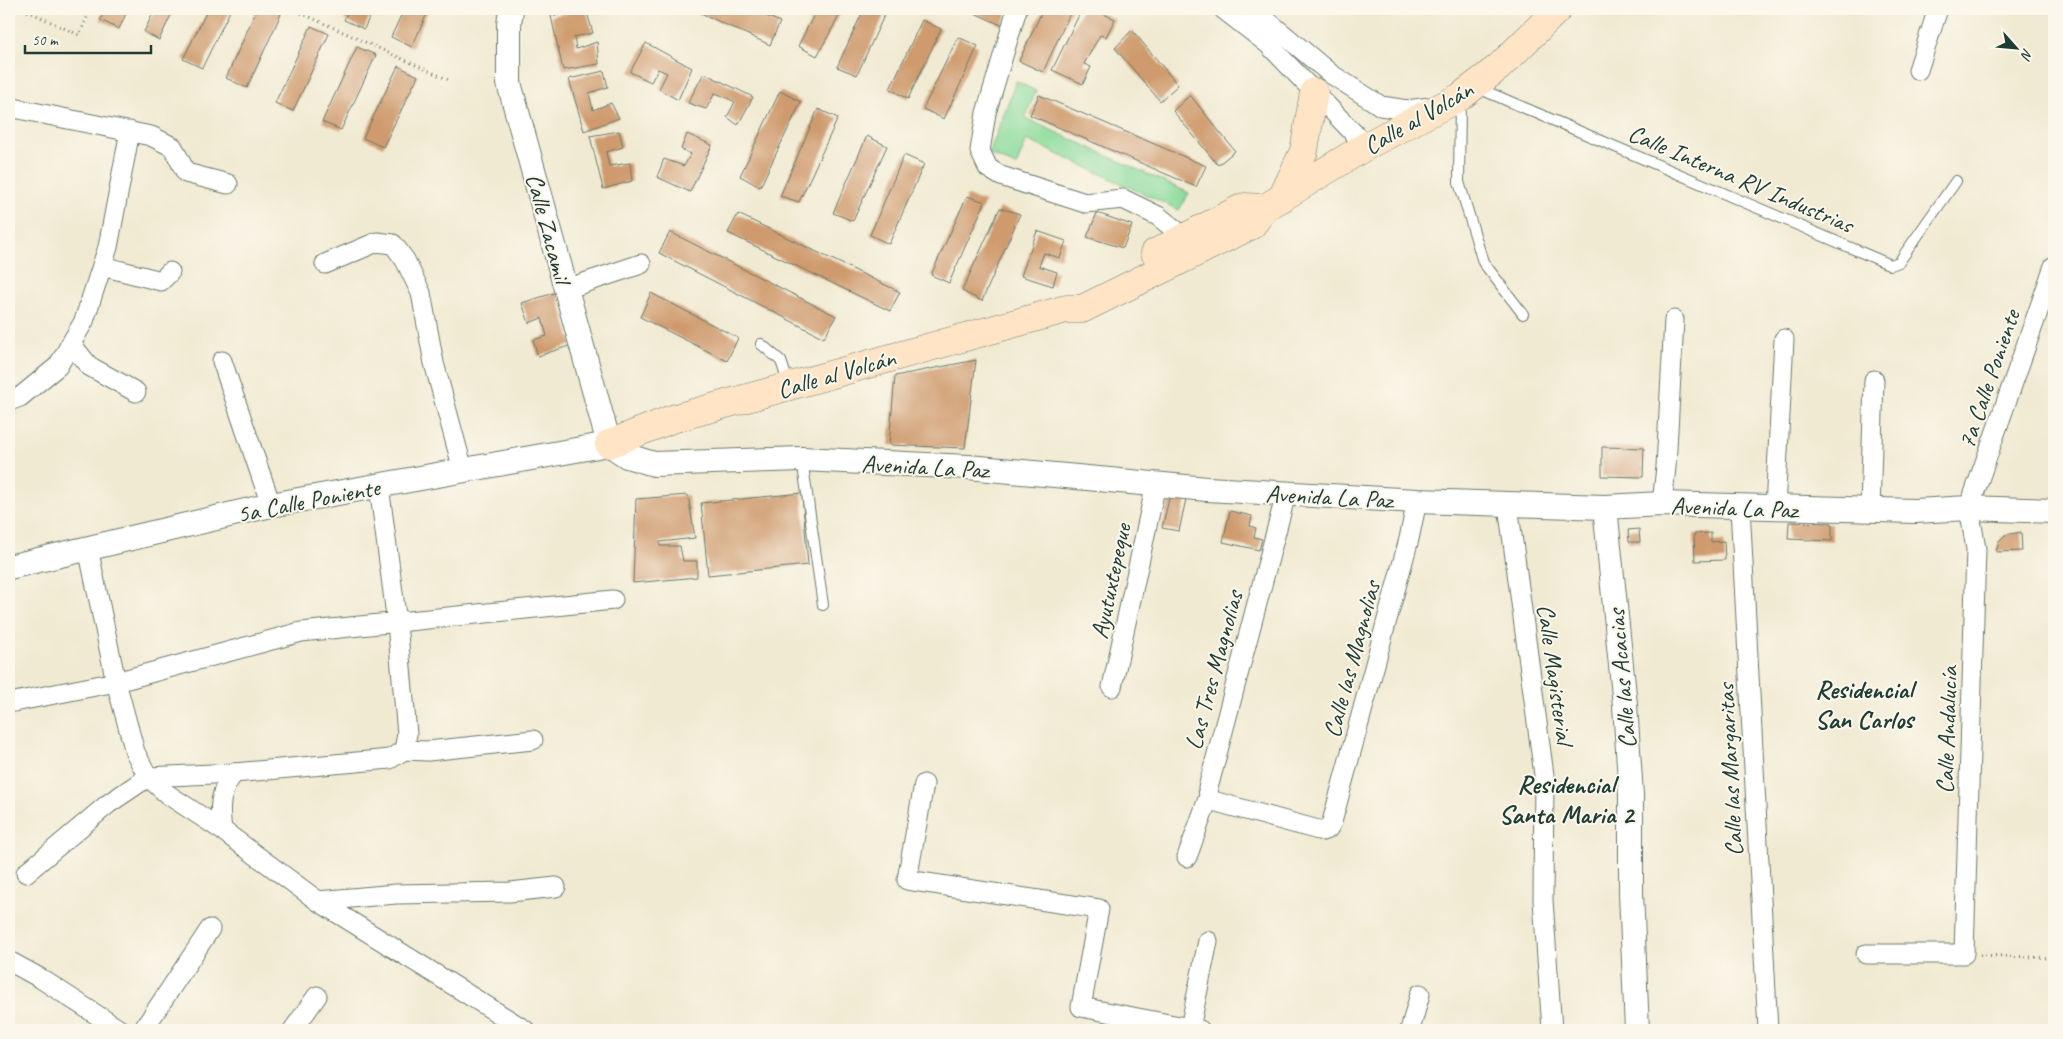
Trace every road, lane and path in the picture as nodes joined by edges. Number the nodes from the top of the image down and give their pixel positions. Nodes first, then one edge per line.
1 (23, 9) edge
2 (91, 9) edge
3 (292, 9) edge
4 (511, 9) edge
5 (1017, 9) edge
6 (1223, 9) edge
7 (1253, 9) edge
8 (1558, 9) edge
9 (1938, 9) edge
10 (1918, 70) dead end
11 (449, 80) dead end
12 (1323, 83) junction
13 (1461, 95) junction
14 (9, 107) edge
15 (130, 132) junction
16 (1366, 146) junction
17 (1956, 180) dead end
18 (228, 184) dead end
19 (1273, 203) junction
20 (1184, 237) junction
21 (325, 264) dead end
22 (642, 264) dead end
23 (102, 266) junction
24 (2054, 266) edge
25 (170, 272) dead end
26 (566, 289) junction
27 (1066, 309) junction
28 (1523, 314) dead end
29 (1674, 320) dead end
30 (1784, 339) dead end
31 (71, 344) junction
32 (761, 344) dead end
33 (222, 361) dead end
34 (1874, 380) dead end
35 (789, 386) junction
36 (136, 392) dead end
37 (9, 401) edge
38 (609, 444) junction
39 (802, 459) junction
40 (463, 470) junction
41 (1156, 484) junction
42 (379, 486) junction
43 (1286, 494) junction
44 (1417, 500) junction
45 (1662, 504) junction
46 (272, 505) junction
47 (1508, 505) junction
48 (1605, 507) junction
49 (1740, 507) junction
50 (1774, 508) junction
51 (1969, 508) junction
52 (1870, 510) junction
53 (2054, 511) edge
54 (88, 548) junction
55 (9, 567) edge
56 (612, 600) dead end
57 (823, 605) dead end
58 (397, 623) junction
59 (116, 682) junction
60 (1112, 687) dead end
61 (9, 703) edge
62 (533, 740) dead end
63 (404, 750) junction
64 (234, 773) junction
65 (148, 777) junction
66 (924, 784) dead end
67 (1209, 796) junction
68 (222, 830) junction
69 (1187, 857) dead end
70 (26, 873) dead end
71 (556, 887) dead end
72 (318, 902) junction
73 (210, 929) dead end
74 (1208, 941) dead end
75 (1866, 954) dead end
76 (1964, 954) junction
77 (2054, 958) edge
78 (9, 961) edge
79 (1420, 994) dead end
80 (317, 996) dead end
81 (1195, 1029) edge
82 (120, 1030) edge
83 (143, 1030) edge
84 (294, 1030) edge
85 (525, 1030) edge
86 (1410, 1030) edge
87 (1552, 1030) edge
88 (1637, 1030) edge
89 (1768, 1030) edge

1 - 2 path
3 - 11 path
4 - 26 street, Calle Zacamil
5 - 20 street
6 - 12 street
7 - 12 street
8 - 13 main road, Calle al Volcán
9 - 10 street
12 - 13 street
12 - 16 street
12 - 19 main road
13 - 16 main road, Calle al Volcán
13 - 17 lane, Calle Interna RV Industrias
13 - 28 lane
14 - 15 street
15 - 18 street
15 - 23 street
16 - 19 main road, Calle al Volcán
19 - 20 main road, Calle al Volcán
19 - 27 main road, Calle al Volcán
20 - 27 main road, Calle al Volcán
21 - 40 street
22 - 26 street
23 - 25 street
23 - 31 street
24 - 51 street, 7a Calle Poniente
26 - 38 street, Calle Zacamil
27 - 35 main road, Calle al Volcán
29 - 45 street
30 - 50 street
31 - 36 street
31 - 37 street
32 - 35 lane
33 - 46 street
34 - 52 street
35 - 38 main road, Calle al Volcán
38 - 39 street, Avenida La Paz
38 - 40 street, 5a Calle Poniente
39 - 41 street, Avenida La Paz
39 - 57 lane
40 - 42 street, 5a Calle Poniente
41 - 43 street, Avenida La Paz
41 - 60 street, Ayutuxtepeque
42 - 46 street, 5a Calle Poniente
42 - 58 street
43 - 44 street, Avenida La Paz
43 - 67 street, Las Tres Magnolias
44 - 47 street, Avenida La Paz
44 - 67 street, Calle las Magnolias
45 - 48 street, Avenida La Paz
45 - 49 street, Avenida La Paz
46 - 54 street, 5a Calle Poniente
47 - 48 street, Avenida La Paz
47 - 87 street, Calle Magisterial
48 - 88 street, Calle las Acacias
49 - 50 street, Avenida La Paz
49 - 89 street, Calle las Margaritas
50 - 52 street, Avenida La Paz
51 - 52 street, Avenida La Paz
51 - 53 street, Avenida La Paz
51 - 76 street, Calle Andalucía
54 - 55 street, 5a Calle Poniente
54 - 59 street
56 - 58 street
58 - 59 street
58 - 63 street
59 - 61 street
59 - 65 street
62 - 63 street
63 - 64 street
64 - 65 street
64 - 68 street
65 - 68 street
65 - 70 street
66 - 81 street
67 - 69 street, Las Tres Magnolias
68 - 72 street
71 - 72 street
72 - 85 street
73 - 83 street
74 - 81 street
75 - 76 street
76 - 77 path
78 - 82 street
79 - 86 street
80 - 84 street

